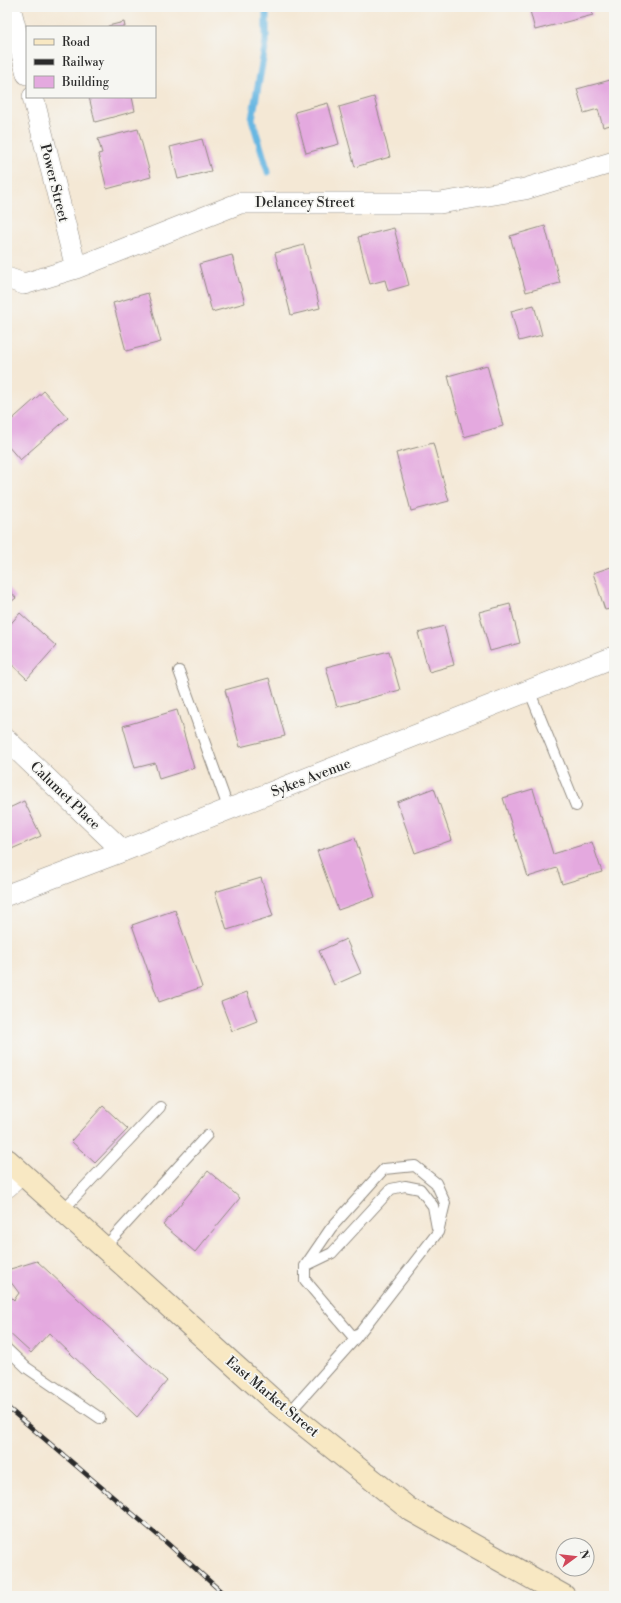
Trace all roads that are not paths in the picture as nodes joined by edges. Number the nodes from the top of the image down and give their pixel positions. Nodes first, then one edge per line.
1 (10, 7) edge
2 (26, 70) edge
3 (33, 98) edge
4 (614, 162) edge
5 (76, 268) junction
6 (7, 278) edge
7 (614, 657) edge
8 (179, 671) dead end
9 (529, 690) junction
10 (7, 740) edge
11 (576, 806) dead end
12 (229, 810) junction
13 (124, 851) junction
14 (7, 895) edge
15 (160, 1107) dead end
16 (206, 1135) dead end
17 (12, 1174) edge
18 (62, 1212) junction
19 (438, 1232) junction
20 (103, 1249) junction
21 (305, 1266) junction
22 (355, 1339) junction
23 (7, 1349) edge
24 (289, 1414) junction
25 (100, 1418) dead end
26 (564, 1596) edge

1 - 2 street
3 - 5 street, Power Street
4 - 5 street, Delancey Street
5 - 6 street, Delancey Street
7 - 9 street, Sykes Avenue
8 - 12 lane
9 - 11 lane
9 - 12 street, Sykes Avenue
10 - 13 street, Calumet Place
12 - 13 street, Sykes Avenue
13 - 14 street, Sykes Avenue
15 - 18 lane
16 - 20 lane
17 - 18 main road, East Market Street
18 - 20 main road, East Market Street
19 - 21 lane
19 - 21 lane
19 - 22 lane
20 - 24 main road, East Market Street
21 - 22 lane
22 - 24 lane
23 - 25 lane
24 - 26 main road, East Market Street

